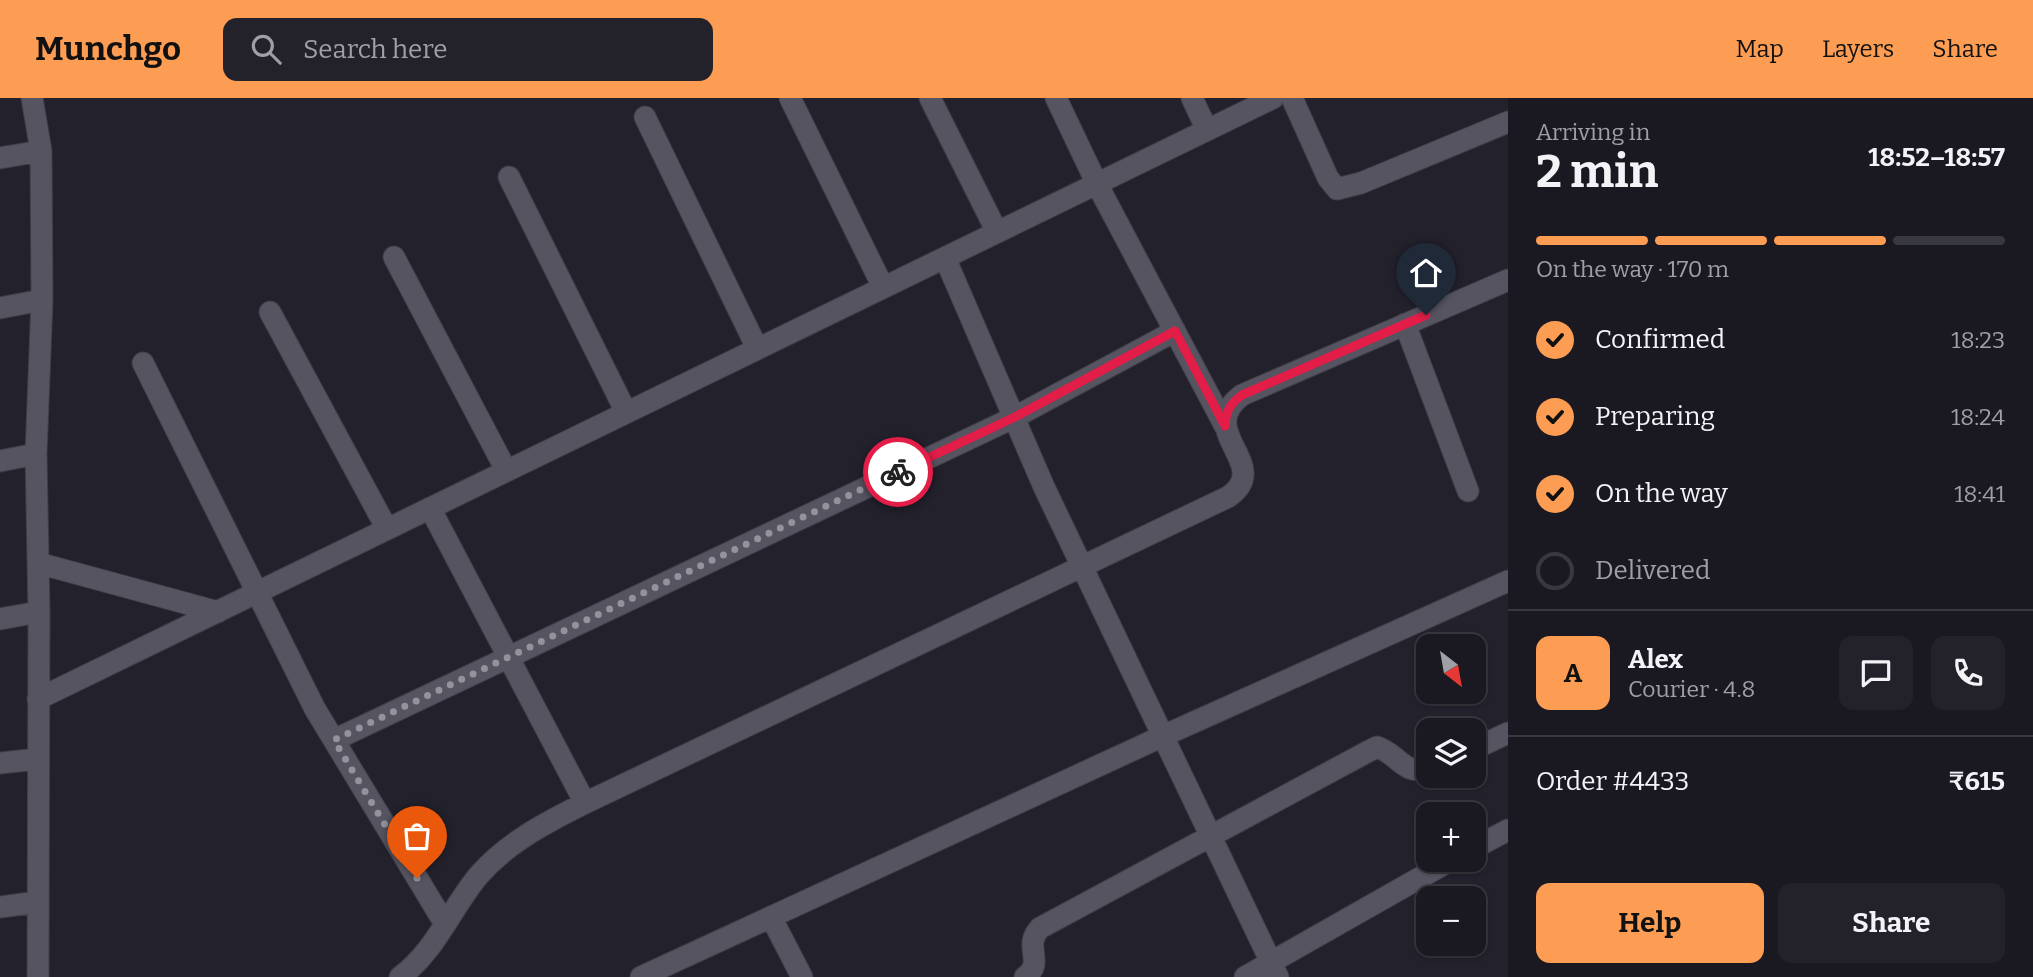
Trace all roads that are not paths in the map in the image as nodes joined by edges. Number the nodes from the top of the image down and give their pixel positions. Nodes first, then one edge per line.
1 (33, 98) edge
2 (790, 98) edge
3 (930, 98) edge
4 (1056, 98) edge
5 (1192, 98) edge
6 (1273, 98) edge
7 (1292, 98) edge
8 (645, 117) dead end
9 (1508, 122) edge
10 (1208, 130) junction
11 (41, 152) junction
12 (0, 158) edge
13 (509, 177) dead end
14 (1097, 184) junction
15 (997, 232) junction
16 (394, 257) dead end
17 (945, 258) junction
18 (1508, 279) edge
19 (883, 287) junction
20 (42, 300) junction
21 (0, 308) edge
22 (270, 312) dead end
23 (1405, 324) junction
24 (1175, 331) junction
25 (757, 348) junction
26 (143, 363) dead end
27 (626, 412) junction
28 (1015, 417) junction
29 (1225, 426) junction
30 (36, 454) junction
31 (0, 461) edge
32 (506, 470) junction
33 (1468, 491) dead end
34 (430, 508) junction
35 (387, 529) junction
36 (38, 564) junction
37 (1083, 568) junction
38 (1508, 581) edge
39 (259, 592) junction
40 (39, 612) junction
41 (218, 612) junction
42 (0, 619) edge
43 (509, 657) junction
44 (38, 699) junction
45 (1508, 733) edge
46 (1163, 736) junction
47 (334, 740) junction
48 (1486, 743) edge
49 (38, 759) junction
50 (0, 763) edge
51 (1416, 770) edge
52 (585, 803) junction
53 (1508, 830) edge
54 (1210, 836) junction
55 (1486, 842) edge
56 (1432, 872) edge
57 (37, 902) junction
58 (0, 907) edge
59 (771, 917) junction
60 (445, 925) junction
61 (1275, 970) edge
62 (38, 977) edge
63 (400, 977) edge
64 (641, 977) edge
65 (802, 977) edge
66 (1025, 977) edge
67 (1245, 977) edge

1 - 11 street
2 - 19 street
3 - 15 street
4 - 14 street
5 - 10 street
6 - 10 street
7 - 9 street
8 - 25 street
10 - 14 street
11 - 12 street
11 - 20 street
13 - 27 street
14 - 15 street
14 - 24 street
15 - 17 street
16 - 32 street
17 - 19 street
17 - 28 street
18 - 23 street
19 - 25 street
20 - 21 street
20 - 30 street
22 - 35 street
23 - 29 street
23 - 33 street
24 - 28 street
24 - 29 street
25 - 27 street
26 - 39 street
27 - 32 street
28 - 37 street
28 - 43 street
29 - 37 street
30 - 31 street
30 - 36 street
32 - 34 street
34 - 35 street
34 - 43 street
35 - 39 street
36 - 40 street
36 - 41 street
37 - 46 street
37 - 52 street
38 - 46 street
39 - 41 street
39 - 47 street
40 - 42 street
40 - 44 street
41 - 44 street
43 - 47 street
43 - 52 street
44 - 49 street
45 - 48 street
46 - 54 street
46 - 59 street
47 - 60 street
49 - 50 street
49 - 57 street
51 - 54 street
52 - 60 street
53 - 55 street
54 - 61 street
54 - 66 street
56 - 61 street
57 - 58 street
57 - 62 street
59 - 64 street
59 - 65 street
60 - 63 street
61 - 67 street

